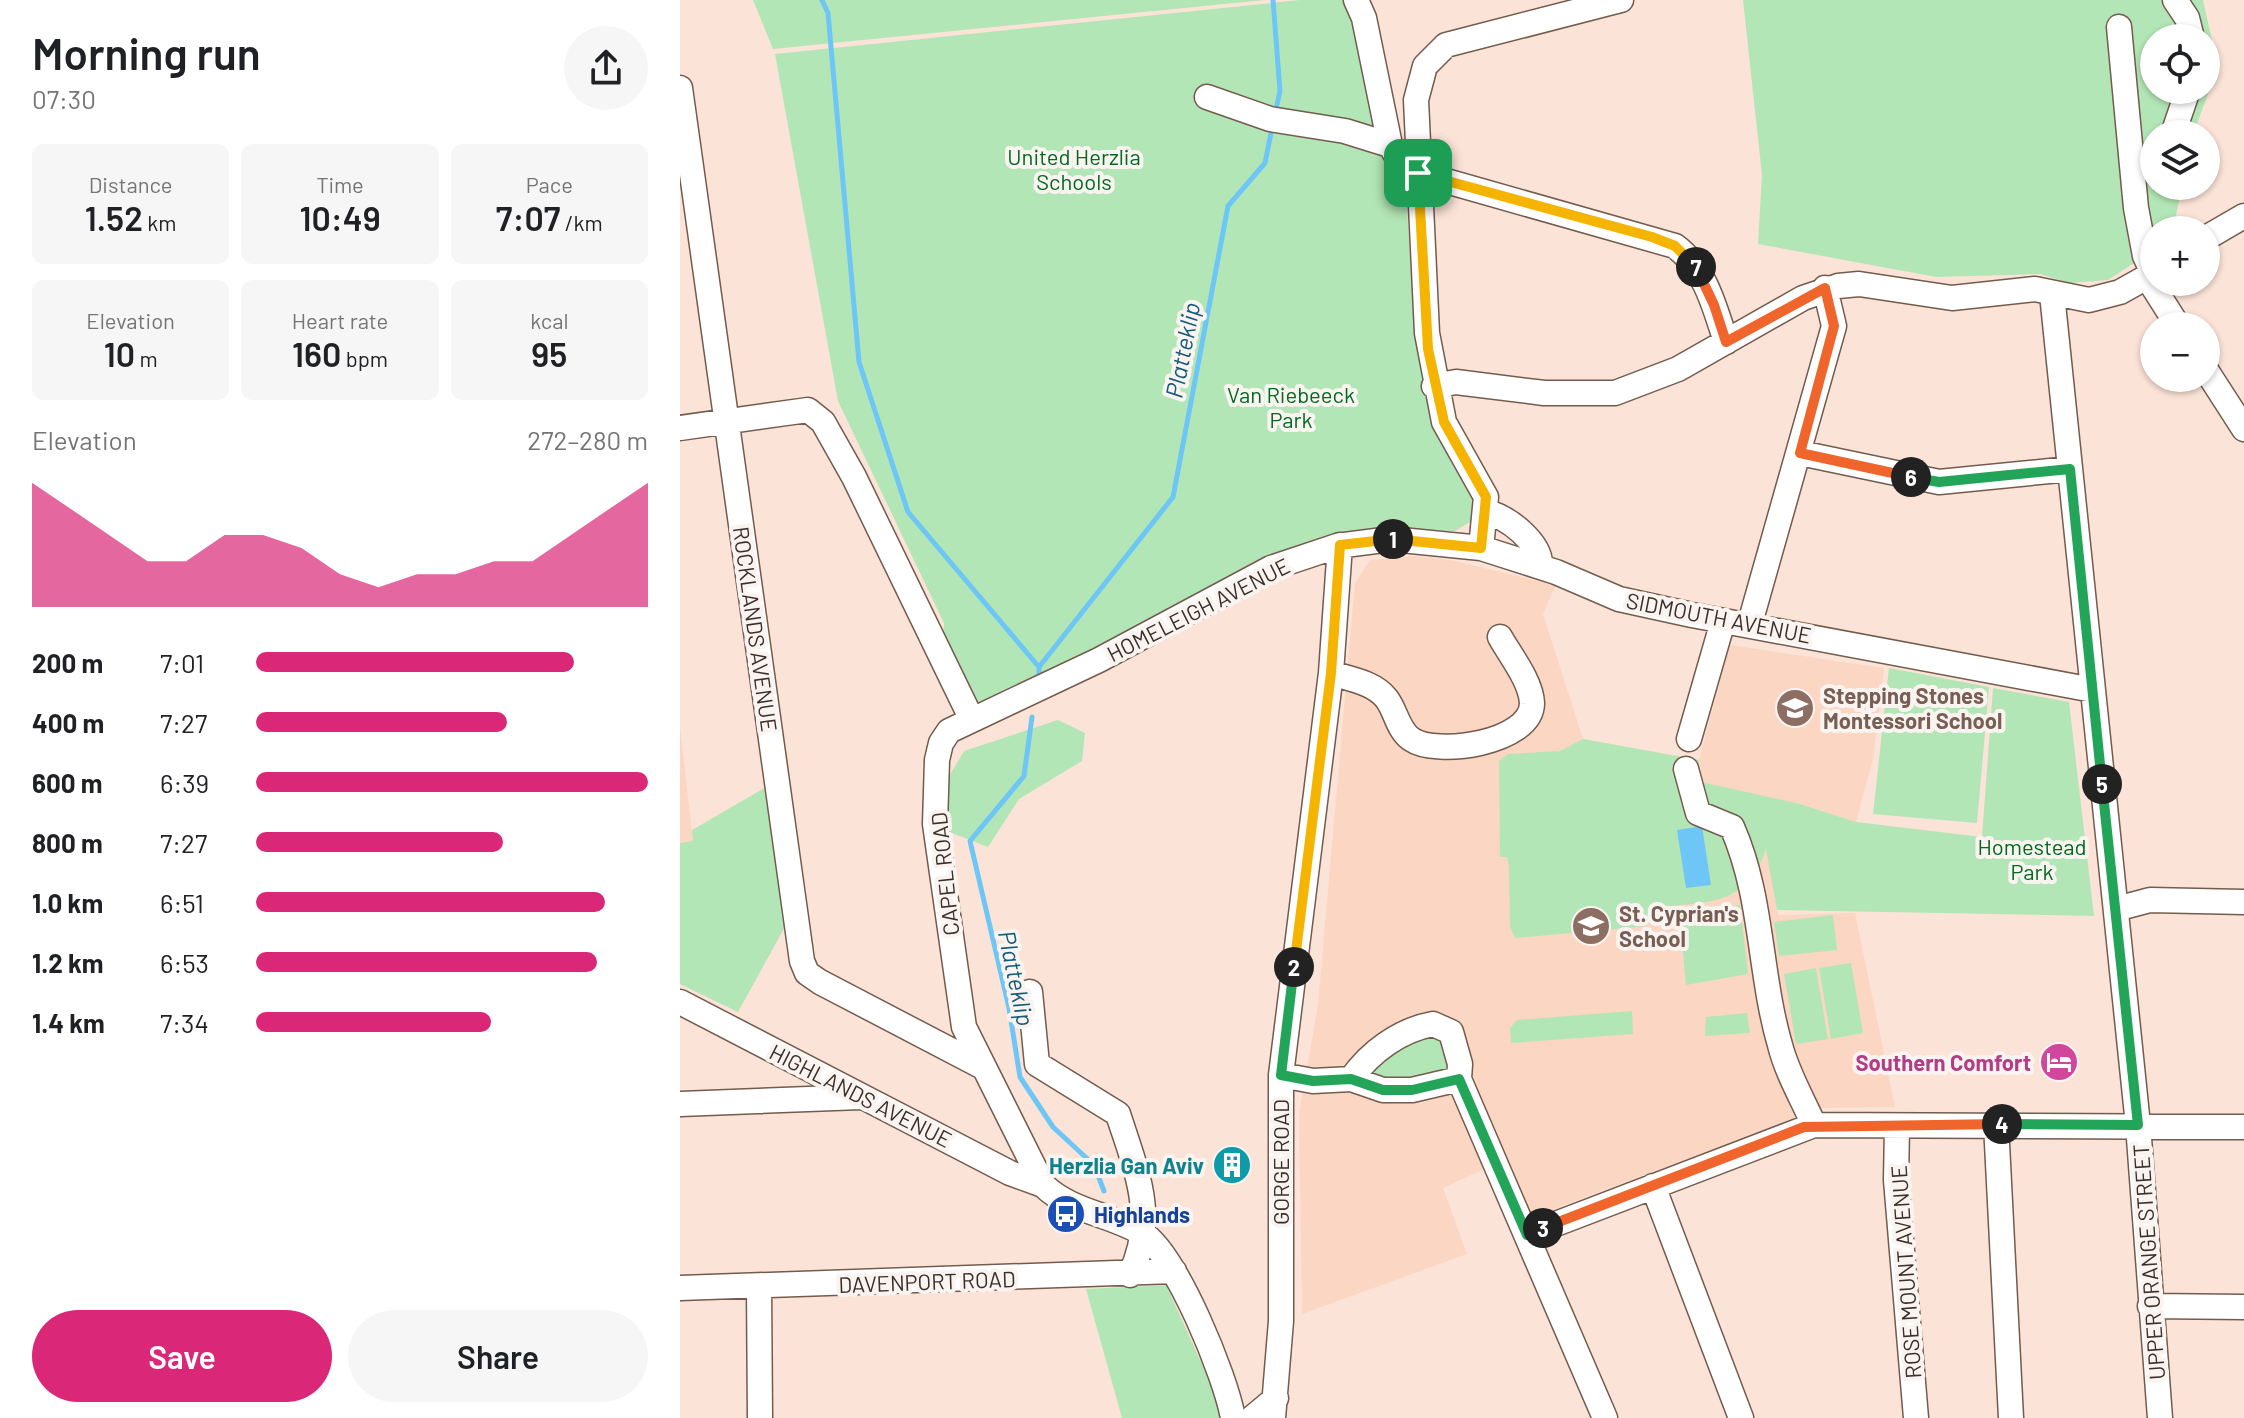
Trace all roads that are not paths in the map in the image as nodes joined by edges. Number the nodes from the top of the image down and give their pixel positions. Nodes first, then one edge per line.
1 (1356, 0) edge
2 (1621, 0) edge
3 (2175, 0) edge
4 (2188, 24) edge
5 (2119, 27) dead end
6 (680, 88) edge
7 (1207, 97) dead end
8 (1390, 145) junction
9 (2140, 162) edge
10 (1418, 173) junction
11 (2244, 216) edge
12 (2220, 230) edge
13 (2140, 279) edge
14 (1825, 288) junction
15 (2052, 294) junction
16 (1726, 342) junction
17 (1434, 386) junction
18 (2220, 392) edge
19 (726, 421) junction
20 (680, 428) edge
21 (2244, 429) edge
22 (1800, 453) junction
23 (2070, 469) junction
24 (1485, 512) junction
25 (1340, 545) junction
26 (1481, 548) junction
27 (1540, 566) junction
28 (1723, 621) junction
29 (1750, 623) junction
30 (1500, 637) dead end
31 (1331, 673) junction
32 (2093, 690) junction
33 (972, 720) junction
34 (1689, 739) dead end
35 (1686, 769) dead end
36 (2244, 902) edge
37 (2116, 909) junction
38 (1030, 992) dead end
39 (680, 1002) edge
40 (790, 1059) junction
41 (981, 1066) junction
42 (1281, 1075) junction
43 (1351, 1079) junction
44 (1459, 1079) junction
45 (863, 1097) junction
46 (780, 1100) junction
47 (680, 1104) edge
48 (1996, 1124) junction
49 (1814, 1125) junction
50 (2138, 1125) junction
51 (1897, 1126) junction
52 (2244, 1127) edge
53 (1043, 1185) junction
54 (1653, 1186) junction
55 (1141, 1232) junction
56 (1527, 1235) junction
57 (1174, 1271) junction
58 (1130, 1275) junction
59 (759, 1287) junction
60 (680, 1288) edge
61 (2150, 1306) junction
62 (2244, 1307) edge
63 (1275, 1408) edge
64 (1240, 1417) edge
65 (1602, 1417) edge
66 (760, 1418) edge
67 (1741, 1418) edge
68 (1916, 1418) edge
69 (2011, 1418) edge
70 (2160, 1418) edge

1 - 8 street
2 - 10 street
3 - 4 street
5 - 9 street
6 - 19 street, ROCKLANDS AVENUE
7 - 8 street
8 - 10 street
10 - 16 street
10 - 17 street
11 - 12 street
13 - 15 street
14 - 15 street
14 - 16 street
14 - 22 street
15 - 23 street, UPPER ORANGE STREET
16 - 17 street
17 - 24 street
18 - 21 street
19 - 20 street
19 - 33 street
19 - 41 street, ROCKLANDS AVENUE
22 - 23 street
22 - 29 street
23 - 32 street, UPPER ORANGE STREET
24 - 26 street
24 - 27 street
25 - 26 street, HOMELEIGH AVENUE
25 - 31 street, GORGE ROAD
25 - 33 street, HOMELEIGH AVENUE
26 - 27 street, SIDMOUTH AVENUE
27 - 28 street, SIDMOUTH AVENUE
28 - 29 street, SIDMOUTH AVENUE
28 - 34 street
29 - 32 street, SIDMOUTH AVENUE
30 - 31 street
31 - 42 street, GORGE ROAD
32 - 37 street, UPPER ORANGE STREET
33 - 41 street, CAPEL ROAD
35 - 49 street
36 - 37 street
37 - 50 street, UPPER ORANGE STREET
38 - 55 street
39 - 40 street, HIGHLANDS AVENUE
40 - 45 street, HIGHLANDS AVENUE
40 - 46 street
41 - 53 street, CAPEL ROAD
42 - 43 street
42 - 63 street, GORGE ROAD
43 - 44 street
43 - 44 street
44 - 56 street
45 - 46 street
45 - 53 street, HIGHLANDS AVENUE
46 - 47 street
48 - 50 street
48 - 51 street
48 - 69 street
49 - 51 street
49 - 54 street
50 - 52 street
50 - 61 street, UPPER ORANGE STREET
51 - 68 street, ROSE MOUNT AVENUE
53 - 55 street, HIGHLANDS AVENUE
54 - 56 street
54 - 67 street
55 - 57 street
55 - 58 street
56 - 65 street
57 - 58 street, DAVENPORT ROAD
57 - 64 street
58 - 59 street, DAVENPORT ROAD
59 - 60 street, DAVENPORT ROAD
59 - 66 street
61 - 62 street
61 - 70 street, UPPER ORANGE STREET
63 - 64 street, GORGE ROAD

